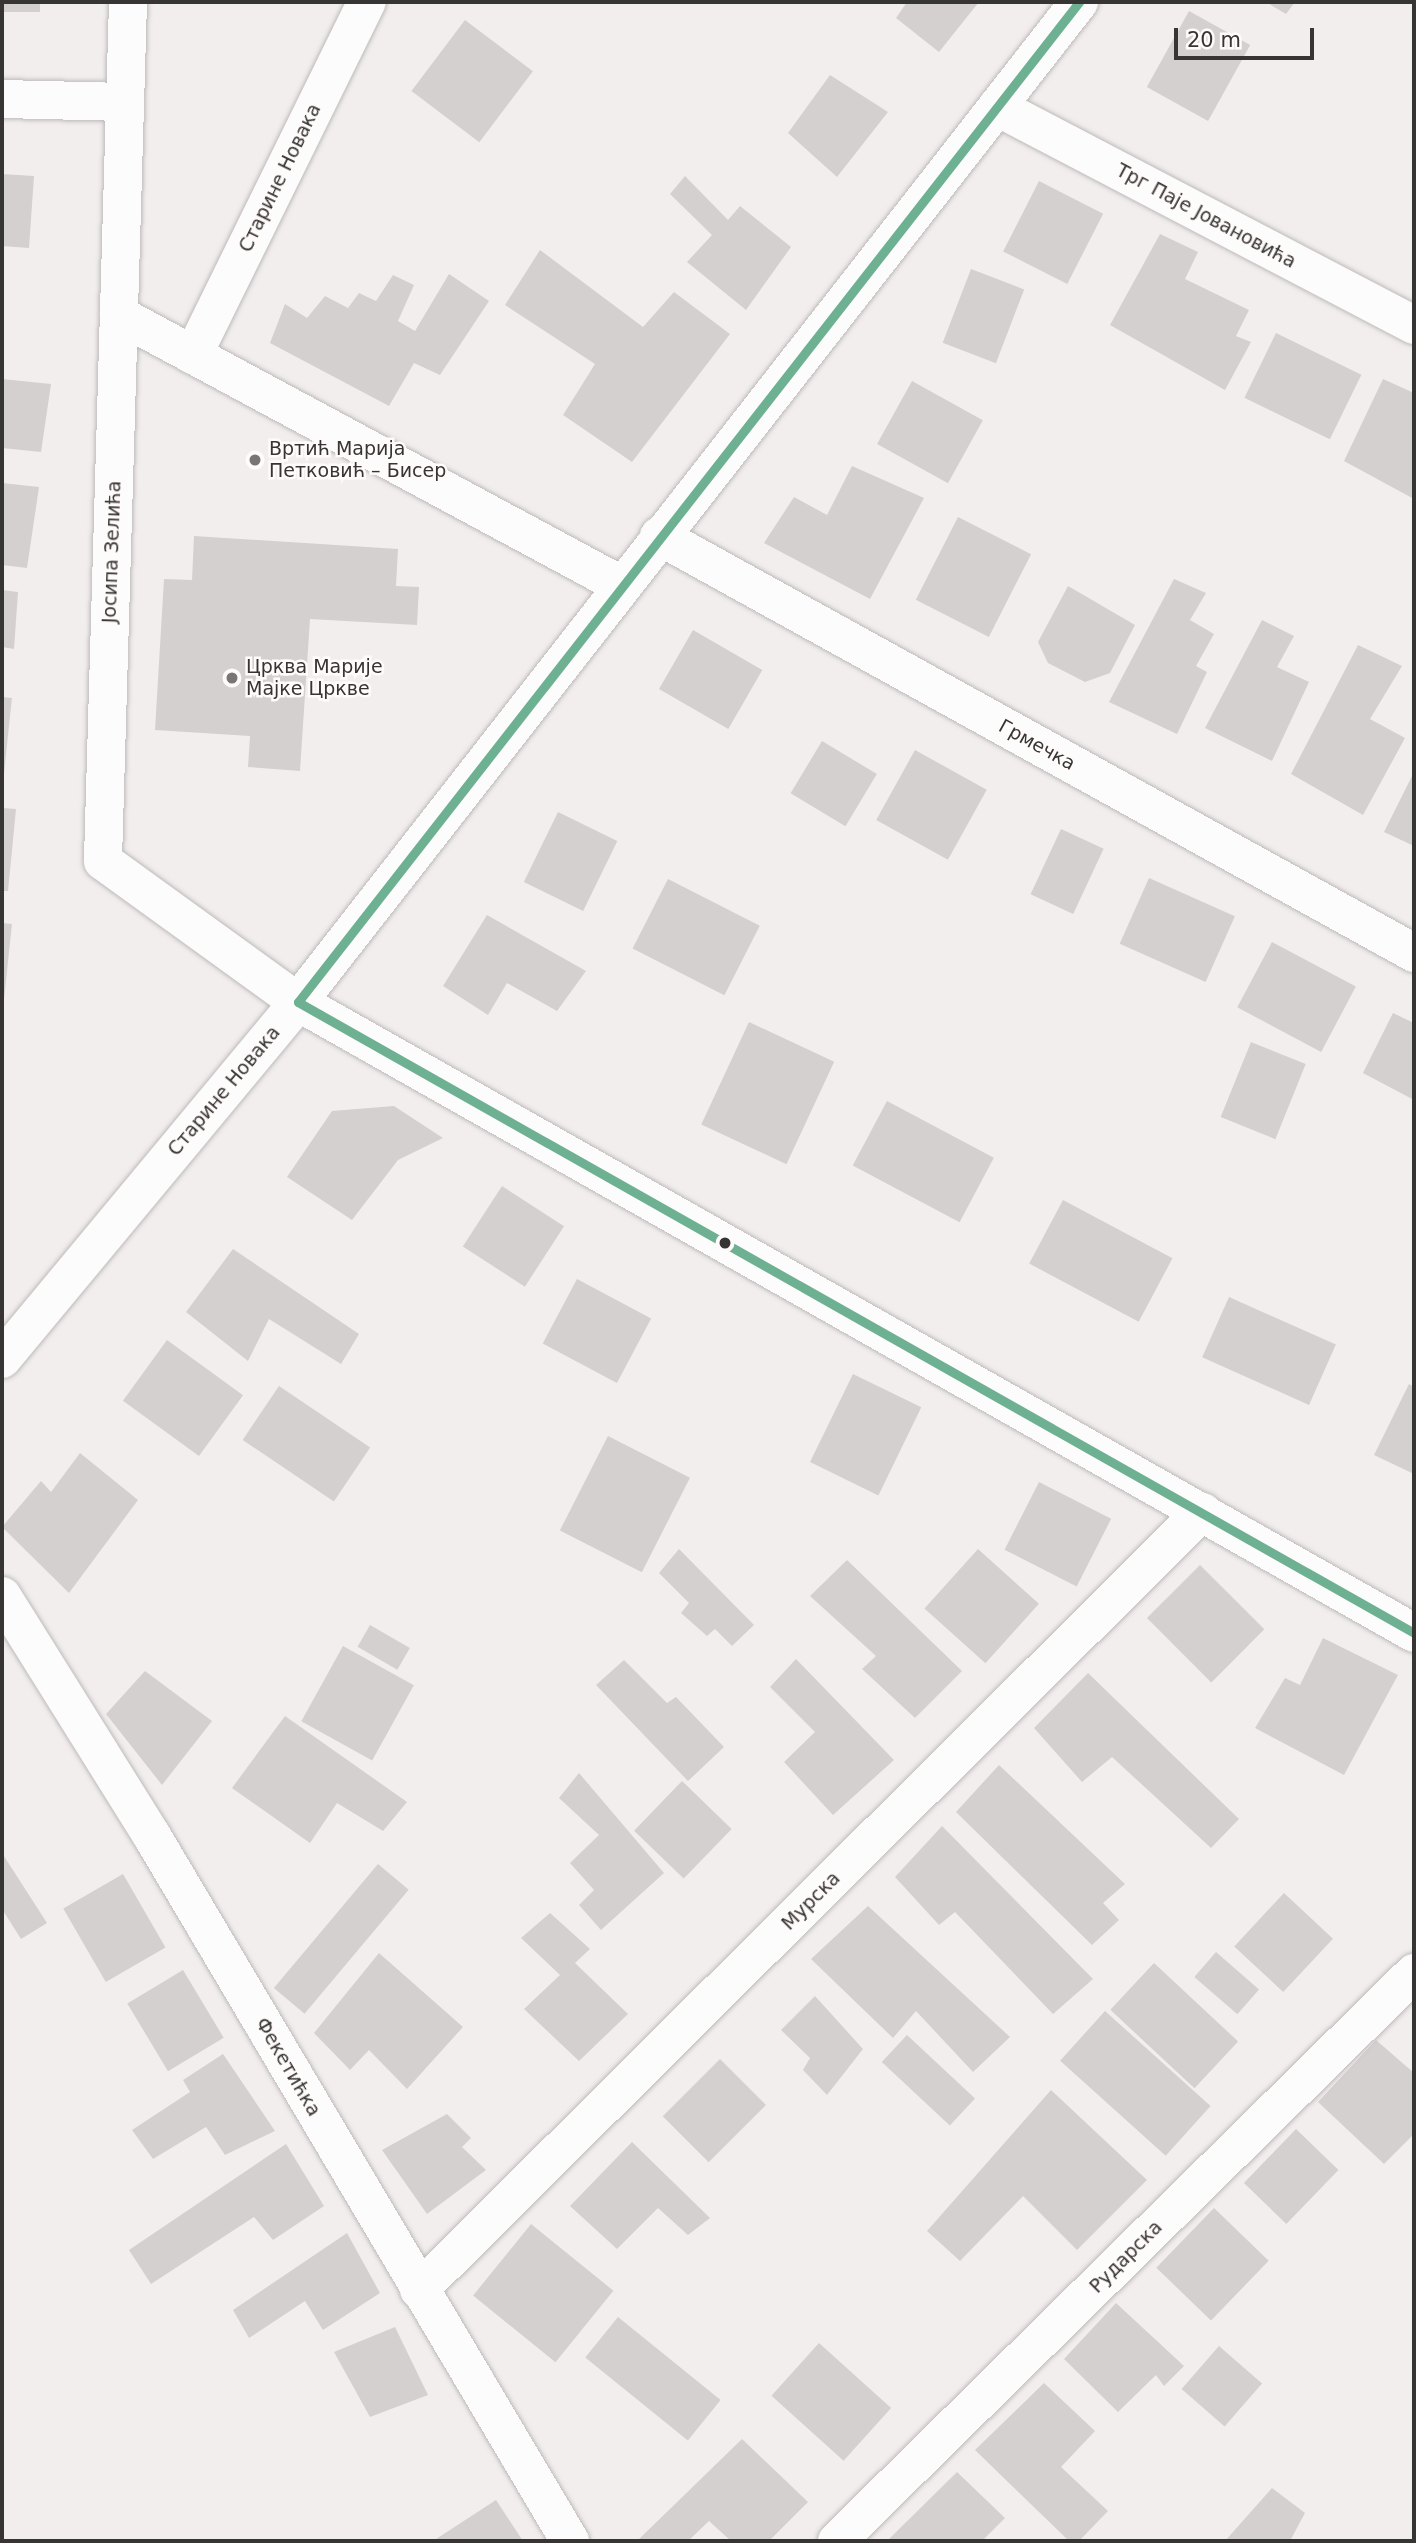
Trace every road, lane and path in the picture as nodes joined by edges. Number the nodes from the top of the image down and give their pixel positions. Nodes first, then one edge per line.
1 (128, 2) edge
2 (367, 2) edge
3 (1079, 2) edge
4 (2, 99) edge
5 (125, 102) junction
6 (997, 107) junction
7 (119, 315) junction
8 (1414, 325) edge
9 (193, 355) junction
10 (659, 536) junction
11 (621, 585) junction
12 (1414, 953) edge
13 (298, 1002) junction
14 (2, 1359) edge
15 (1202, 1512) junction
16 (2, 1596) edge
17 (1414, 1633) edge
18 (1414, 1973) edge
19 (419, 2290) junction
20 (570, 2541) edge
21 (837, 2541) edge

1 - 5 street, Јосипа Зелића
2 - 9 street, Старине Новака
3 - 6 street, Старине Новака
4 - 5 street
5 - 7 street, Јосипа Зелића
6 - 8 street, Трг Паје Јовановића
6 - 10 street, Старине Новака
7 - 9 street
7 - 13 street, Јосипа Зелића
9 - 11 street
10 - 11 street, Старине Новака
10 - 12 street, Грмечка
11 - 13 street, Старине Новака
13 - 14 street, Старине Новака
13 - 15 street
15 - 17 street
15 - 19 street, Мурска
16 - 19 street, Фекетићка
18 - 21 street, Рударска
19 - 20 street, Фекетићка

